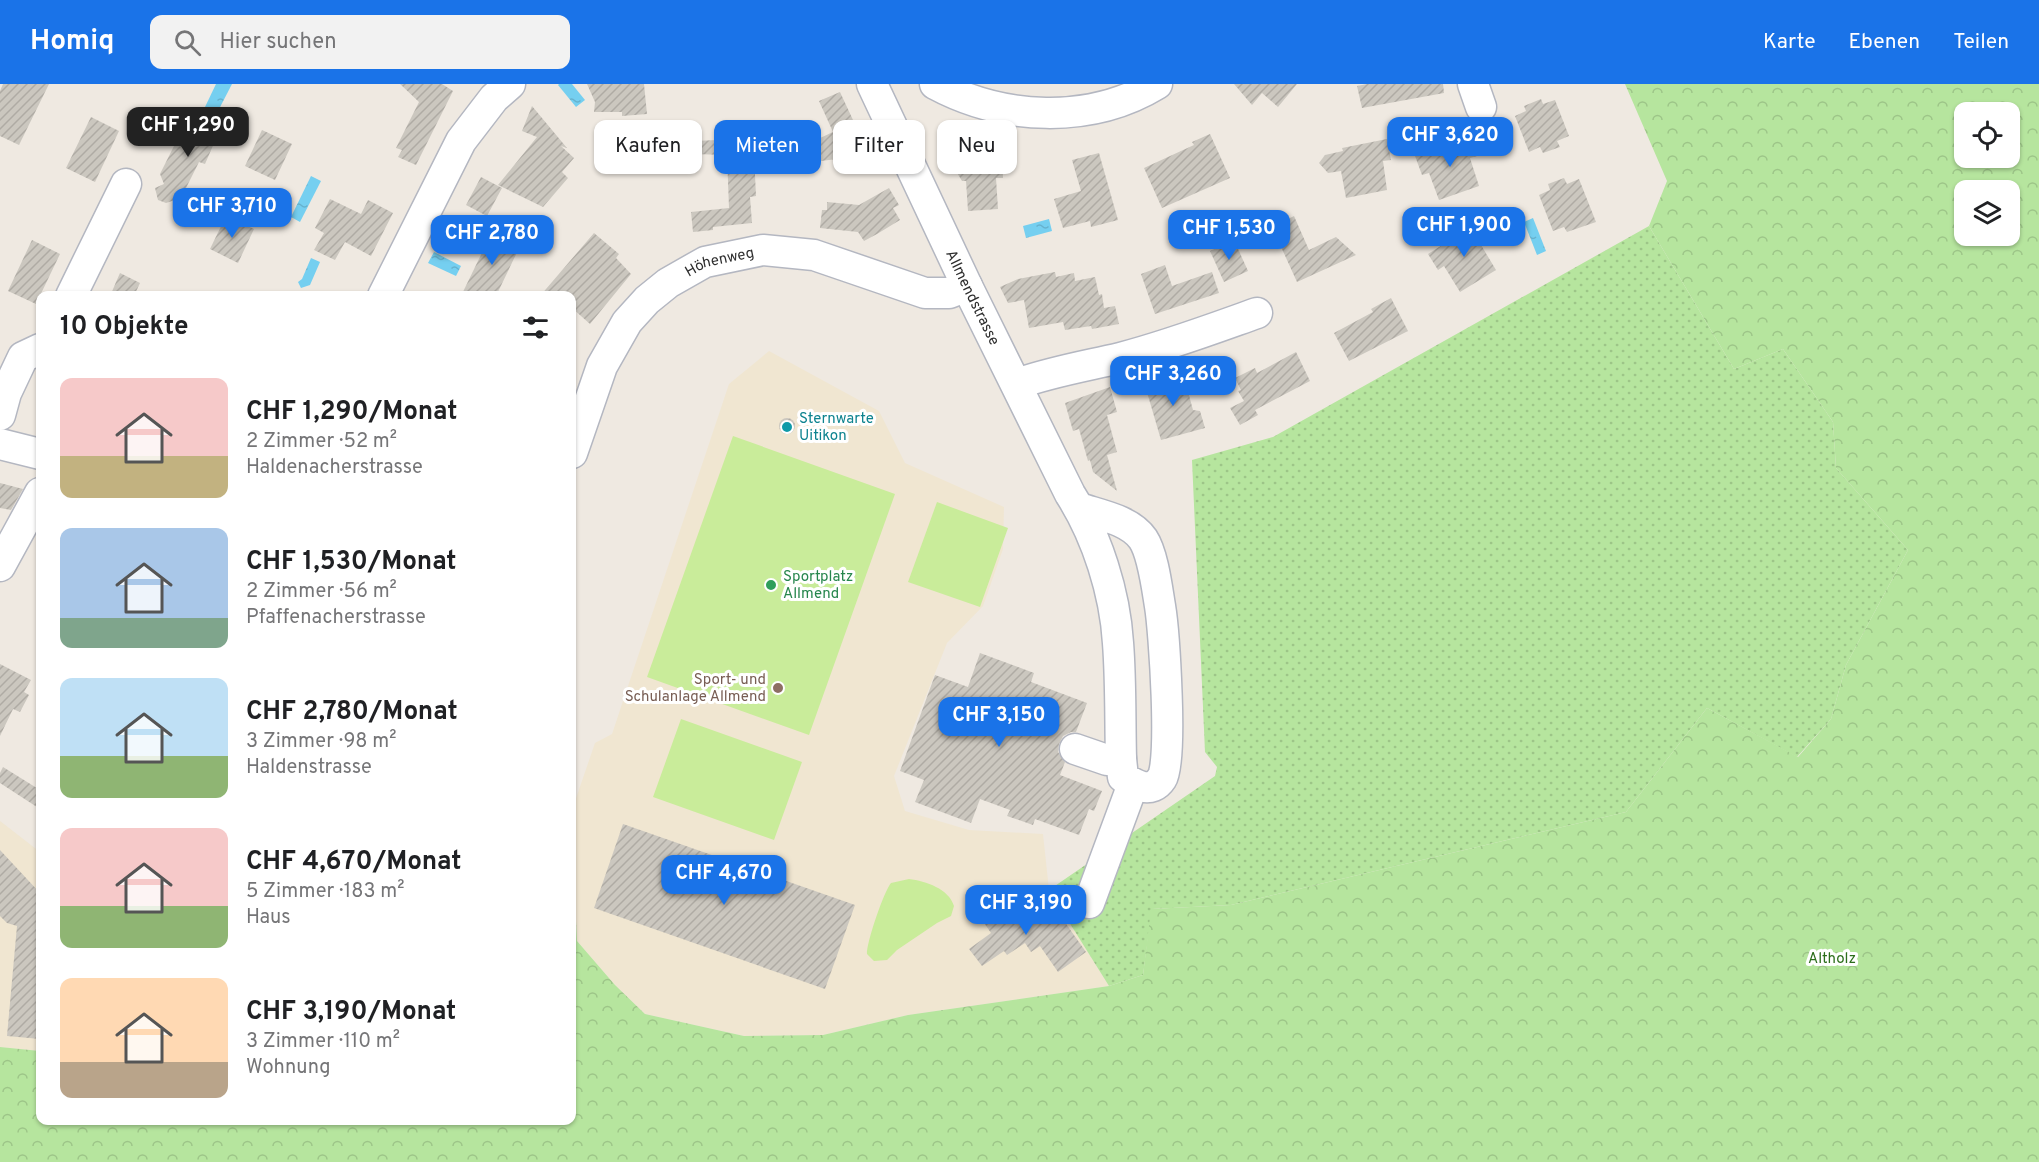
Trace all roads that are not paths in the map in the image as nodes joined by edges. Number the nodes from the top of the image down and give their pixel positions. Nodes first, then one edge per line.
1 (510, 84) edge
2 (872, 84) edge
3 (934, 84) edge
4 (1156, 84) edge
5 (126, 184) dead end
6 (967, 285) junction
7 (73, 291) edge
8 (386, 291) edge
9 (1257, 313) dead end
10 (36, 351) edge
11 (1017, 384) junction
12 (0, 415) edge
13 (576, 441) edge
14 (0, 444) edge
15 (36, 453) edge
16 (36, 500) edge
17 (1079, 508) junction
18 (0, 566) edge
19 (1076, 749) dead end
20 (1127, 771) junction
21 (1089, 903) dead end

1 - 8 street
2 - 6 street, Allmendstrasse
3 - 4 street
5 - 7 street
6 - 11 street, Allmendstrasse
6 - 13 street, Höhenweg
9 - 11 street
10 - 12 street
11 - 17 street, Allmendstrasse
14 - 15 street
16 - 18 street
17 - 20 street, Allmendstrasse
17 - 20 street
19 - 20 street
20 - 21 street

